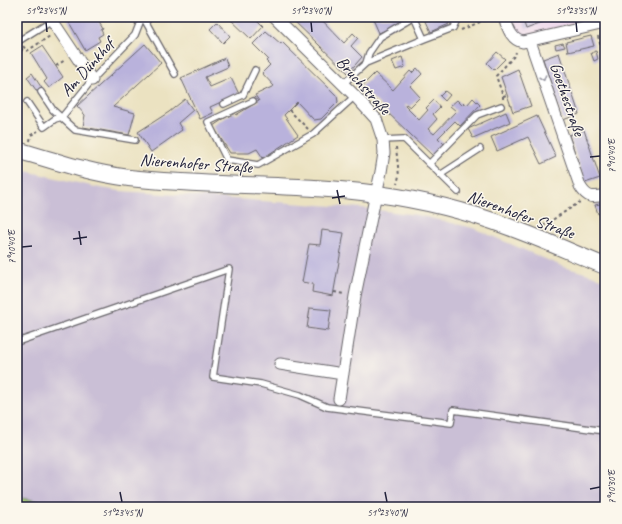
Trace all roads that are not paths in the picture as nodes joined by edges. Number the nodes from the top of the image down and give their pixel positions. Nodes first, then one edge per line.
1 (142, 17) edge
2 (275, 17) edge
3 (414, 17) edge
4 (458, 17) edge
5 (504, 17) edge
6 (51, 18) edge
7 (600, 24) edge
8 (424, 39) junction
9 (524, 41) junction
10 (17, 42) edge
11 (366, 64) junction
12 (255, 70) dead end
13 (175, 74) dead end
14 (92, 80) junction
15 (343, 84) junction
16 (41, 92) dead end
17 (355, 96) junction
18 (253, 101) dead end
19 (27, 102) dead end
20 (224, 104) dead end
21 (501, 106) road end
22 (62, 117) junction
23 (135, 140) dead end
24 (383, 140) junction
25 (480, 149) dead end
26 (17, 150) edge
27 (429, 164) junction
28 (440, 175) junction
29 (458, 192) dead end
30 (376, 194) junction
31 (605, 195) edge
32 (605, 266) edge
33 (17, 342) edge
34 (280, 364) dead end
35 (343, 374) junction
36 (339, 399) dead end
37 (605, 431) edge

1 - 13 lane
1 - 14 lane, Am Dünkhof
2 - 15 street, Bruchstraße
3 - 8 lane
3 - 11 lane
4 - 8 lane
5 - 9 street, Goethestraße
6 - 10 lane
6 - 14 street
7 - 9 street
8 - 11 lane
9 -> 31 street, Goethestraße
11 - 15 lane
12 - 20 lane
14 - 22 lane, Am Dünkhof
15 - 17 street, Bruchstraße
16 - 22 lane
17 - 18 lane
17 - 24 street, Bruchstraße
19 - 22 lane, Am Dünkhof
21 - 27 lane
22 - 23 lane
24 - 27 lane
24 - 30 street, Bruchstraße
25 - 28 lane
26 - 30 main road, Nierenhofer Straße
27 - 28 lane
28 - 29 lane
30 - 32 main road, Nierenhofer Straße
30 - 35 street
33 - 37 lane
34 - 35 street
35 - 36 street

